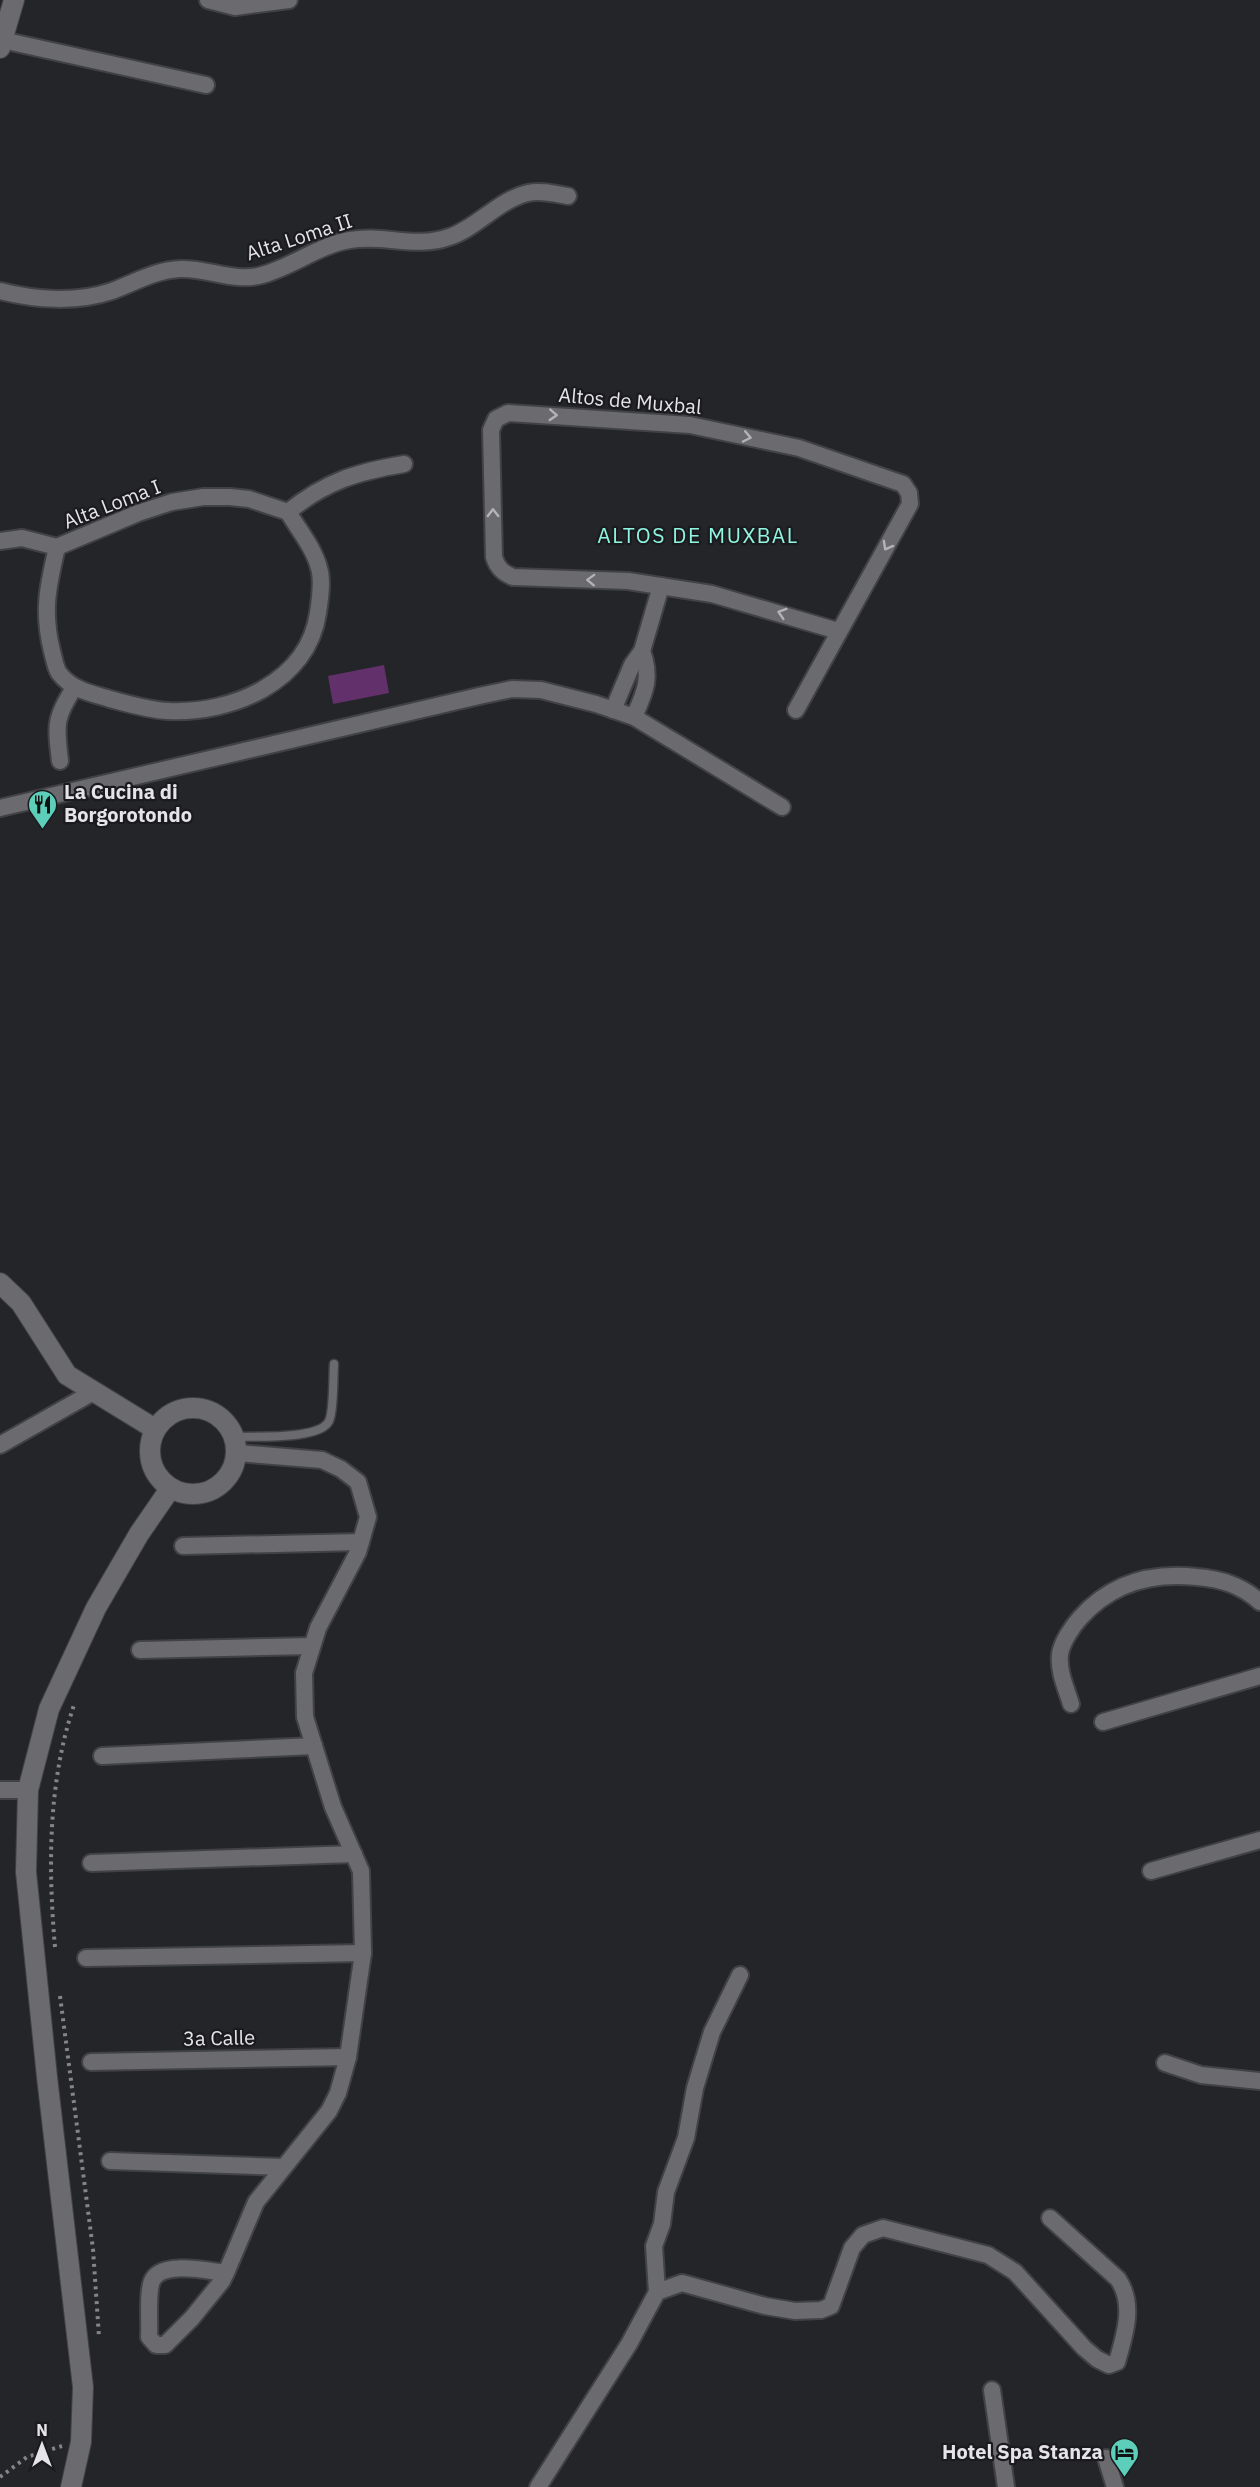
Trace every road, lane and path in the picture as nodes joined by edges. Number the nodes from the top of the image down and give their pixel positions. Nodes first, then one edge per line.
1 (14, 0) edge
2 (208, 0) edge
3 (289, 0) edge
4 (1, 44) edge
5 (206, 85) dead end
6 (568, 196) dead end
7 (0, 291) edge
8 (404, 464) dead end
9 (288, 512) junction
10 (0, 540) edge
11 (57, 548) junction
12 (661, 586) junction
13 (838, 631) junction
14 (642, 651) junction
15 (74, 688) junction
16 (613, 710) junction
17 (796, 710) dead end
18 (634, 717) junction
19 (60, 761) dead end
20 (782, 807) dead end
21 (0, 808) edge
22 (0, 1284) edge
23 (334, 1364) dead end
24 (95, 1391) junction
25 (155, 1429) junction
26 (0, 1445) edge
27 (236, 1445) junction
28 (170, 1489) junction
29 (361, 1542) junction
30 (183, 1546) dead end
31 (1260, 1602) edge
32 (312, 1646) junction
33 (140, 1650) dead end
34 (1260, 1676) edge
35 (76, 1699) dead end
36 (1071, 1704) dead end
37 (1102, 1722) dead end
38 (314, 1746) junction
39 (102, 1756) dead end
40 (0, 1790) edge
41 (28, 1790) junction
42 (1260, 1840) edge
43 (354, 1854) junction
44 (90, 1863) dead end
45 (1151, 1871) dead end
46 (363, 1953) junction
47 (56, 1955) dead end
48 (86, 1958) dead end
49 (740, 1975) dead end
50 (59, 1988) dead end
51 (348, 2057) junction
52 (91, 2061) dead end
53 (1165, 2063) dead end
54 (1260, 2082) edge
55 (110, 2161) dead end
56 (283, 2167) junction
57 (1050, 2218) dead end
58 (226, 2273) junction
59 (657, 2292) junction
60 (99, 2347) dead end
61 (992, 2390) dead end
62 (81, 2442) junction
63 (1106, 2458) dead end
64 (0, 2477) edge
65 (71, 2487) edge
66 (538, 2487) edge
67 (1006, 2487) edge
68 (1115, 2487) edge

1 - 4 street
2 - 3 street
4 - 5 street
6 - 7 street, Alta Loma II
8 - 9 street
9 - 11 street, Alta Loma I
9 - 15 street
10 - 11 street, Alta Loma I
11 - 15 street, Alta Loma I
13 -> 12 street, Altos de Muxbal
12 -> 13 street, Altos de Muxbal
12 - 14 street
13 - 17 street, Altos de Muxbal
14 - 16 street
14 - 18 street
15 - 19 street
16 - 18 street
16 - 21 street
18 - 20 street
22 - 24 street
23 - 27 lane
24 - 25 street
24 - 26 street
25 - 27 street
25 - 28 street
27 - 28 street
27 - 29 street
28 - 41 street
29 - 30 street
29 - 32 street
31 - 36 street
32 - 33 street
32 - 38 street
34 - 37 street
35 - 47 path
38 - 39 street
38 - 43 street
40 - 41 street
41 - 62 street
42 - 45 street
43 - 44 street
43 - 46 street
46 - 48 street
46 - 51 street
49 - 59 street
50 - 60 path
51 - 52 street, 3a Calle
51 - 56 street
53 - 54 street
55 - 56 street
56 - 58 street
57 - 59 street
58 - 58 street
59 - 66 street
61 - 67 street
62 - 64 path
62 - 65 street
63 - 68 street

